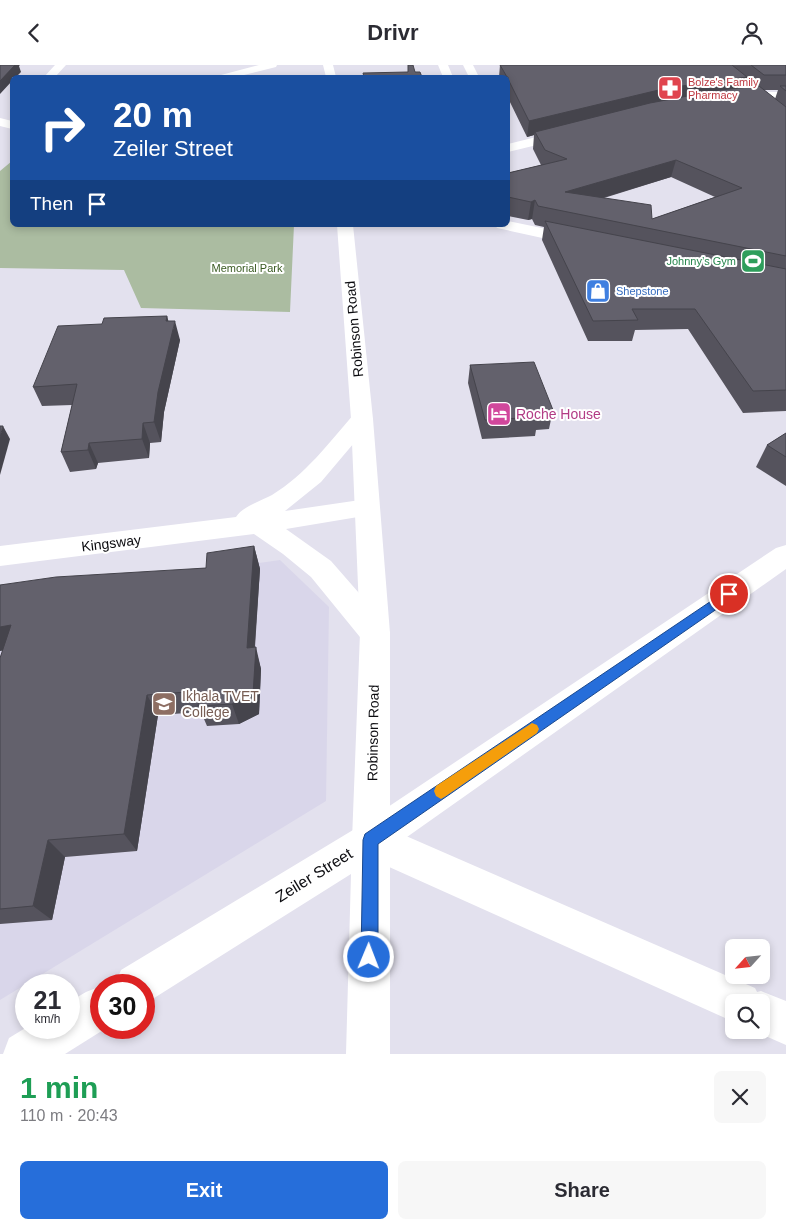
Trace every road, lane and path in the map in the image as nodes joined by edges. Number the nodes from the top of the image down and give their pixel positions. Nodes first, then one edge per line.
1 (61, 65) edge
2 (272, 65) edge
3 (718, 65) edge
4 (248, 68) edge
5 (51, 75) edge
6 (230, 75) edge
7 (741, 84) junction
8 (764, 84) junction
9 (786, 86) edge
10 (755, 95) junction
11 (783, 97) edge
12 (786, 120) edge
13 (582, 129) edge
14 (510, 147) edge
15 (510, 226) edge
16 (345, 227) edge
17 (594, 244) edge
18 (362, 419) junction
19 (367, 508) junction
20 (258, 524) junction
21 (222, 529) junction
22 (786, 555) edge
23 (0, 557) edge
24 (375, 633) junction
25 (371, 840) junction
26 (154, 974) edge
27 (725, 996) edge
28 (770, 1016) edge
29 (786, 1023) edge
30 (49, 1039) edge
31 (25, 1054) edge
32 (368, 1054) edge

1 - 5 main road
2 - 4 main road
3 - 7 main road
4 - 6 main road
7 - 8 main road
7 - 10 main road
7 - 10 main road
8 - 9 main road
8 - 11 main road
10 - 11 main road
10 - 12 main road
13 - 14 main road
15 - 17 main road
16 - 18 main road, Robinson Road
18 - 19 main road, Robinson Road
18 - 21 main road, Kingsway
19 - 20 main road, Kingsway
19 - 24 main road, Robinson Road
20 - 21 main road, Kingsway
20 - 24 main road
21 - 23 main road, Kingsway
22 - 25 main road, Zeiler Street
24 - 25 main road, Robinson Road
25 - 26 main road, Zeiler Street
25 - 27 main road
25 - 32 main road, Robinson Road
28 - 29 main road
30 - 31 main road

